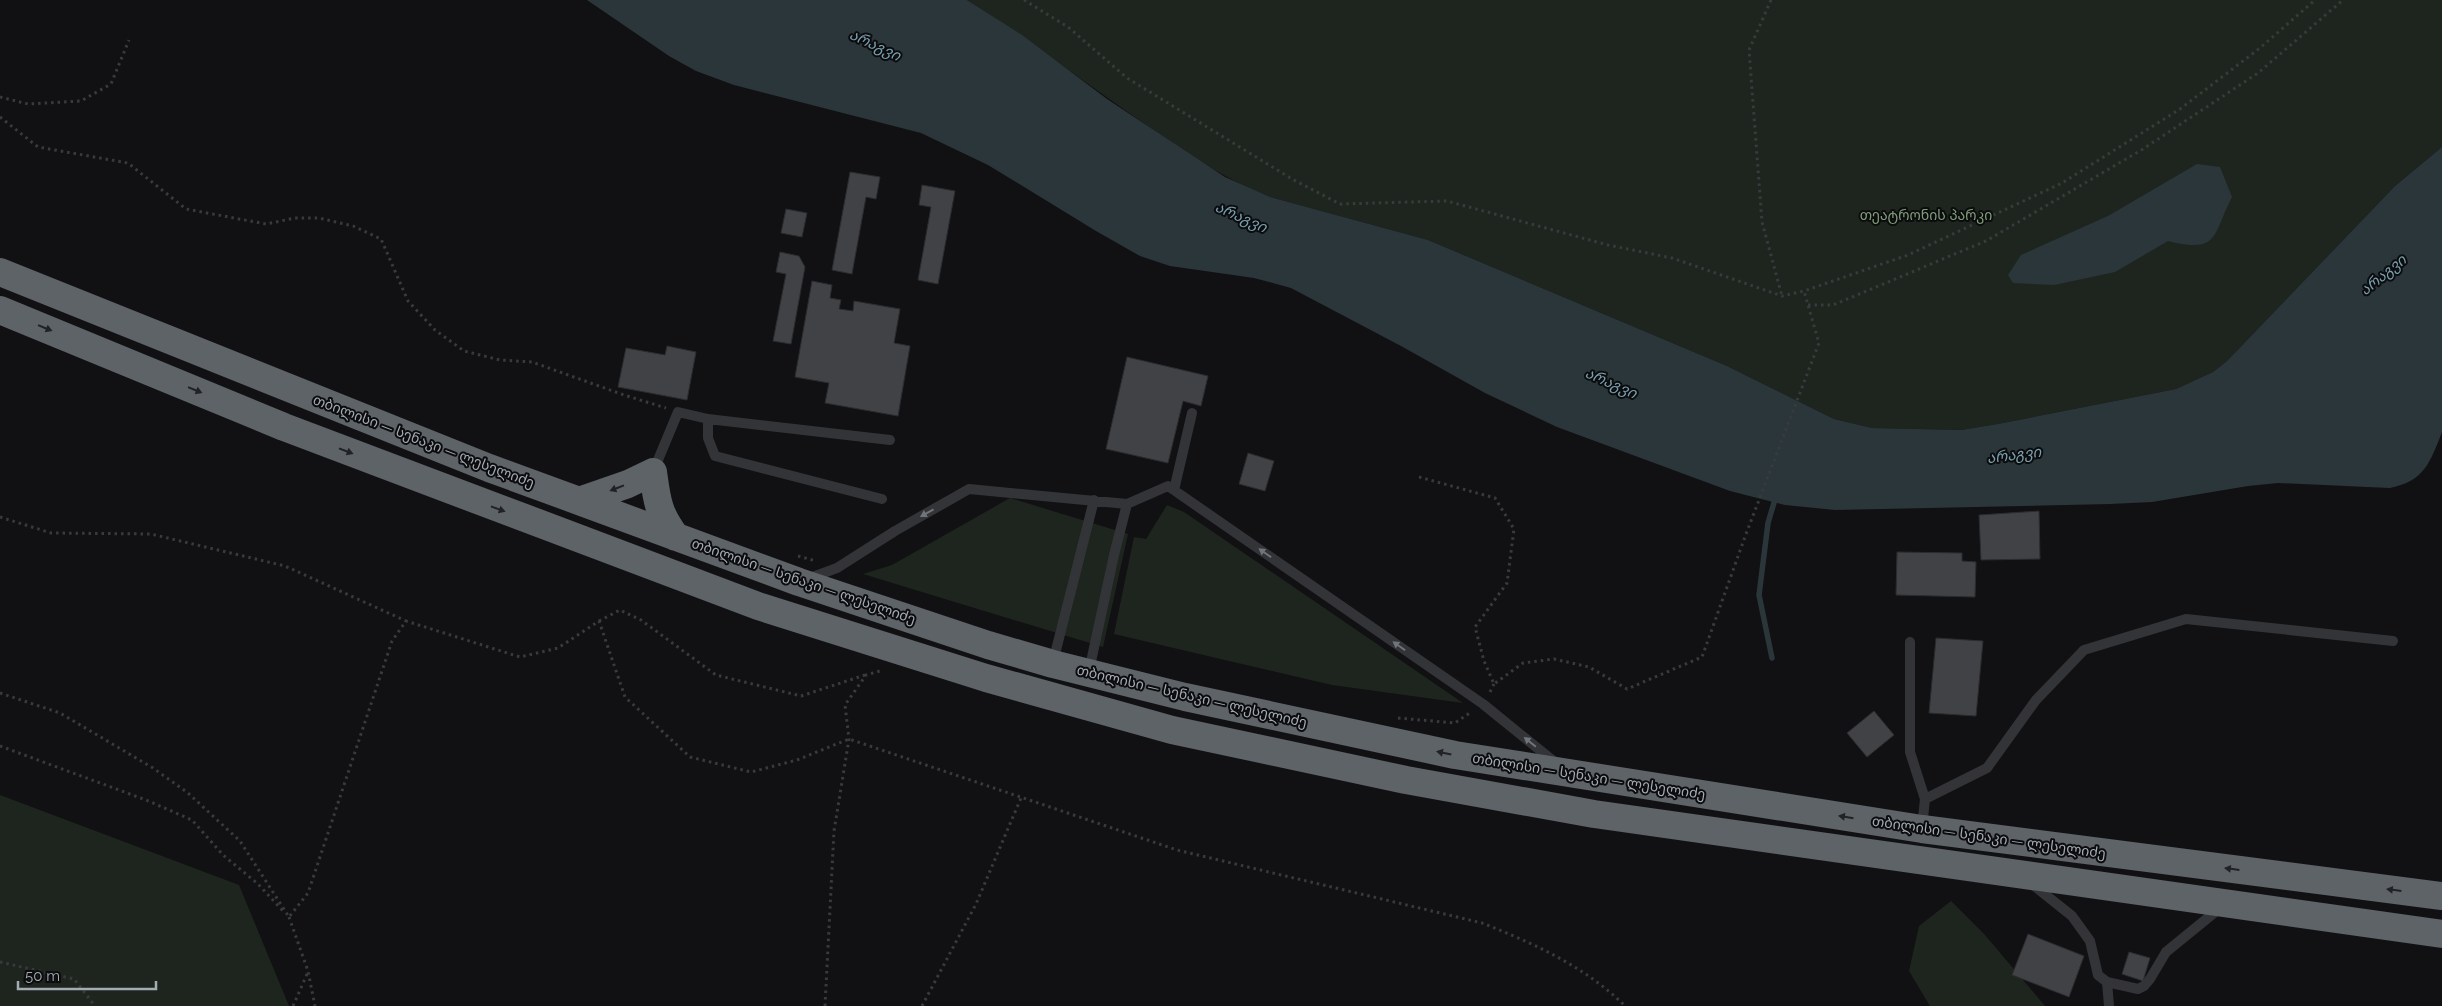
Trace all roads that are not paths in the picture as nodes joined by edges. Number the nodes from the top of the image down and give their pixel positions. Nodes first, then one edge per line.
1 (0, 272) edge
2 (0, 310) edge
3 (1192, 413) dead end
4 (708, 419) junction
5 (890, 440) dead end
6 (653, 472) junction
7 (1171, 488) junction
8 (882, 499) dead end
9 (1094, 500) junction
10 (579, 501) junction
11 (1127, 504) junction
12 (676, 537) junction
13 (799, 582) junction
14 (2393, 641) dead end
15 (1910, 642) dead end
16 (1053, 664) junction
17 (1089, 673) junction
18 (1568, 772) junction
19 (1925, 799) junction
20 (1922, 829) junction
21 (2022, 875) junction
22 (2442, 896) edge
23 (2225, 904) junction
24 (2442, 934) edge
25 (2107, 982) junction
26 (2109, 1006) edge

1 - 10 highway, თბილისი — სენაკი — ლესელიძე
2 -> 21 highway
3 - 7 lane
4 - 5 lane
4 - 6 lane
4 - 8 lane
6 -> 10 highway
6 - 12 highway
7 - 11 lane
18 -> 7 lane
9 - 11 lane
9 -> 13 lane
9 - 16 lane
10 - 12 highway, თბილისი — სენაკი — ლესელიძე
11 - 17 lane
12 - 13 highway, თბილისი — სენაკი — ლესელიძე
13 - 16 highway, თბილისი — სენაკი — ლესელიძე
14 - 19 lane
15 - 19 lane
16 - 17 highway, თბილისი — სენაკი — ლესელიძე
18 -> 17 highway, თბილისი — სენაკი — ლესელიძე
20 -> 18 highway, თბილისი — სენაკი — ლესელიძე
19 - 20 lane
22 -> 20 highway, თბილისი — სენაკი — ლესელიძე
21 - 23 highway
21 - 25 lane
23 - 24 highway
23 - 25 lane
25 - 26 lane

